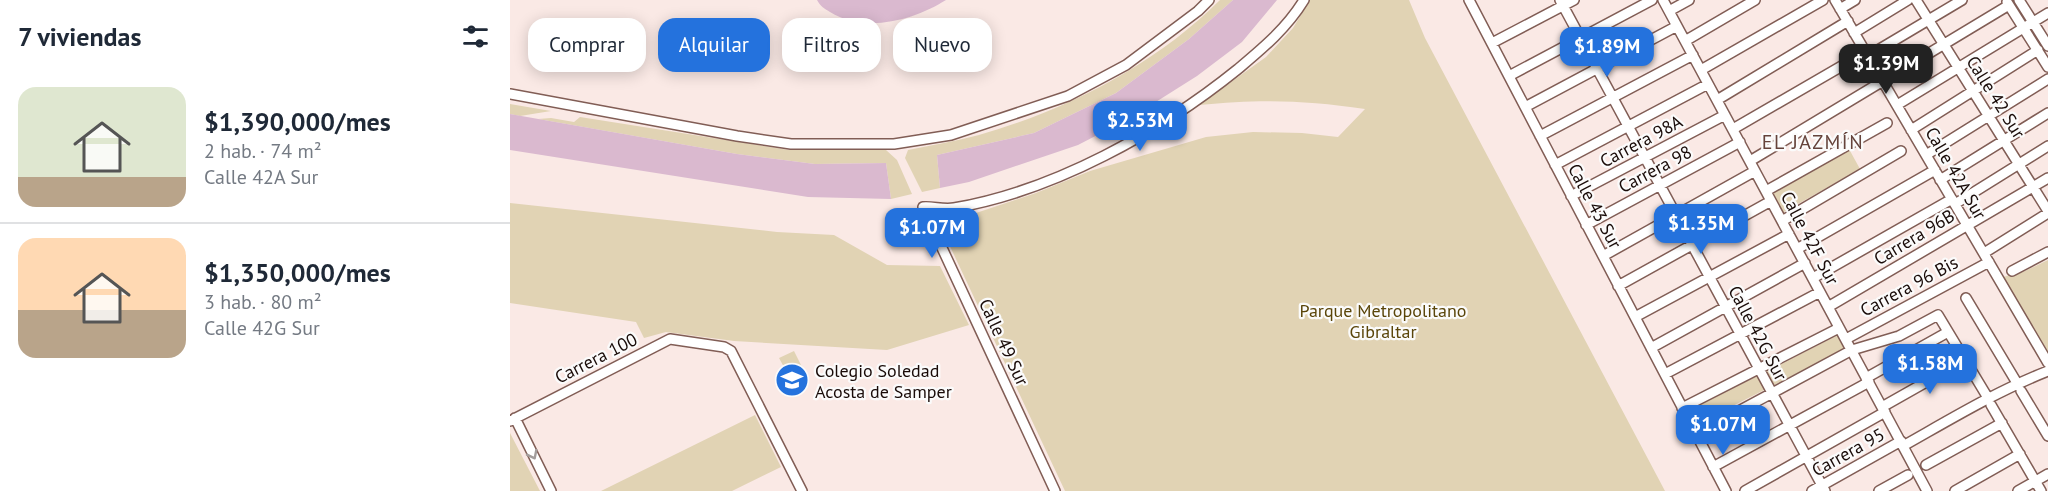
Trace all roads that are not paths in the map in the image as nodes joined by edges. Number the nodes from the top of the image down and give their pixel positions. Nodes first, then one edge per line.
1 (1209, 0) edge
2 (1304, 0) edge
3 (1469, 0) edge
4 (1574, 0) edge
5 (1652, 0) edge
6 (1663, 0) edge
7 (1689, 0) edge
8 (1755, 0) edge
9 (1823, 0) edge
10 (1835, 0) edge
11 (1855, 0) edge
12 (1908, 0) edge
13 (1916, 0) edge
14 (1962, 0) edge
15 (2019, 0) edge
16 (1561, 3) edge
17 (2008, 3) edge
18 (1840, 9) junction
19 (1669, 11) junction
20 (2048, 13) edge
21 (1929, 20) junction
22 (1848, 21) junction
23 (2033, 22) junction
24 (1677, 26) junction
25 (2023, 28) junction
26 (1854, 33) junction
27 (1581, 38) junction
28 (1685, 41) junction
29 (1492, 44) junction
30 (1944, 44) junction
31 (2048, 46) edge
32 (2038, 50) junction
33 (1867, 54) junction
34 (1693, 55) junction
35 (1959, 67) junction
36 (2048, 67) edge
37 (1597, 68) junction
38 (1701, 70) junction
39 (1509, 76) junction
40 (2048, 79) edge
41 (1883, 81) junction
42 (1708, 84) junction
43 (1974, 91) junction
44 (510, 94) edge
45 (1613, 97) junction
46 (1717, 100) junction
47 (1897, 105) junction
48 (1525, 107) junction
49 (2048, 113) edge
50 (1725, 115) junction
51 (1989, 116) junction
52 (1887, 123) dead end
53 (1628, 126) junction
54 (1733, 129) junction
55 (1911, 130) junction
56 (1540, 136) junction
57 (2004, 140) junction
58 (1740, 142) junction
59 (2048, 146) edge
60 (1901, 151) dead end
61 (1926, 155) junction
62 (1645, 157) junction
63 (1750, 161) junction
64 (2019, 164) junction
65 (1555, 165) junction
66 (1935, 170) junction
67 (1755, 171) junction
68 (2048, 178) edge
69 (1941, 180) junction
70 (1660, 185) junction
71 (2033, 187) junction
72 (1766, 191) junction
73 (1571, 196) junction
74 (1771, 201) junction
75 (1953, 201) junction
76 (2048, 212) edge
77 (1676, 216) junction
78 (1782, 221) junction
79 (1586, 225) junction
80 (1967, 225) junction
81 (1789, 234) junction
82 (1692, 245) junction
83 (1797, 249) junction
84 (2048, 252) edge
85 (1984, 253) junction
86 (1603, 256) junction
87 (1989, 262) junction
88 (1805, 263) junction
89 (2012, 271) dead end
90 (1709, 277) junction
91 (1813, 278) junction
92 (1618, 286) junction
93 (1820, 292) junction
94 (1966, 298) dead end
95 (1725, 307) junction
96 (1828, 307) junction
97 (1635, 317) junction
98 (1839, 328) junction
99 (1948, 332) junction
100 (1740, 335) junction
101 (1846, 339) junction
102 (1651, 348) junction
103 (1852, 350) junction
104 (1965, 360) junction
105 (2048, 363) edge
106 (1758, 369) junction
107 (2048, 371) edge
108 (1665, 374) junction
109 (1867, 380) junction
110 (2019, 387) junction
111 (1772, 395) junction
112 (1990, 401) junction
113 (1682, 408) junction
114 (1883, 410) junction
115 (512, 419) edge
116 (2002, 423) junction
117 (1788, 425) junction
118 (1696, 434) junction
119 (2048, 436) edge
120 (1902, 444) junction
121 (2020, 454) junction
122 (1806, 457) junction
123 (1926, 465) dead end
124 (1713, 467) junction
125 (2048, 474) edge
126 (1908, 475) dead end
127 (2036, 481) junction
128 (1824, 488) edge
129 (551, 491) edge
130 (802, 491) edge
131 (1055, 491) edge
132 (1726, 491) edge
133 (1745, 491) edge
134 (1812, 491) edge
135 (1879, 491) edge
136 (1927, 491) edge
137 (1955, 491) edge
138 (2018, 491) edge
139 (2041, 491) edge

1 - 44 street
2 - 131 street, Calle 49 Sur
3 - 29 street, Calle 43 Sur
4 - 16 street
5 - 27 street
6 - 19 street, Calle 42F Sur
7 - 19 street
8 - 28 street
9 - 38 street
10 - 18 street, Calle 42A Sur
11 - 18 street
12 - 26 street
13 - 21 street, Calle 42 Sur
14 - 21 street
15 - 23 street
16 - 27 street, Calle 42G Sur
16 - 29 street
17 - 25 street
17 - 30 street
18 - 22 street, Calle 42A Sur
19 - 24 street, Calle 42F Sur
20 - 23 street
21 - 30 street, Calle 42 Sur
21 - 33 street
22 - 26 street, Calle 42A Sur
22 - 46 street
23 - 25 street
23 - 31 street
24 - 28 street, Calle 42F Sur
24 - 37 street
25 - 32 street
25 - 35 street
26 - 33 street, Calle 42A Sur
27 - 37 street, Calle 42G Sur
27 - 39 street
28 - 34 street, Calle 42F Sur
29 - 39 street, Calle 43 Sur
30 - 35 street, Calle 42 Sur
30 - 41 street
32 - 36 street
32 - 43 street
33 - 41 street, Calle 42A Sur
33 - 54 street
34 - 38 street, Calle 42F Sur
34 - 45 street
35 - 43 street, Calle 42 Sur
35 - 47 street
37 - 45 street, Calle 42G Sur
37 - 48 street
38 - 42 street, Calle 42F Sur
39 - 48 street, Calle 43 Sur
40 - 51 street
41 - 47 street, Calle 42A Sur
41 - 63 street
42 - 46 street, Calle 42F Sur
42 - 53 street
43 - 51 street, Calle 42 Sur
43 - 55 street
45 - 53 street, Calle 42G Sur
45 - 56 street
46 - 50 street, Calle 42F Sur
47 - 55 street, Calle 42A Sur
48 - 56 street, Calle 43 Sur
49 - 57 street
50 - 54 street, Calle 42F Sur
50 - 62 street, Carrera 98A
51 - 57 street, Calle 42 Sur
51 - 61 street
52 - 72 street
53 - 62 street, Calle 42G Sur
53 - 65 street
54 - 58 street, Calle 42F Sur
55 - 61 street, Calle 42A Sur
56 - 65 street, Calle 43 Sur
57 - 64 street, Calle 42 Sur
57 - 69 street
58 - 63 street, Calle 42F Sur
58 - 70 street, Carrera 98
59 - 64 street
60 - 78 street
61 - 66 street, Calle 42A Sur
62 - 70 street, Calle 42G Sur
62 - 73 street, Carrera 98A
63 - 67 street, Calle 42F Sur
64 - 71 street, Calle 42 Sur
64 - 75 street
65 - 73 street, Calle 43 Sur
66 - 69 street, Calle 42A Sur
66 - 83 street
67 - 72 street, Calle 42F Sur
67 - 77 street
68 - 71 street, Carrera 96B
69 - 75 street, Calle 42A Sur
70 - 77 street, Calle 42G Sur
70 - 79 street, Carrera 98
71 - 76 street, Calle 42 Sur
71 - 80 street, Carrera 96B
72 - 74 street, Calle 42F Sur
73 - 79 street, Calle 43 Sur
74 - 78 street, Calle 42F Sur
74 - 82 street
75 - 80 street, Calle 42A Sur
75 - 91 street
76 - 85 street
77 - 82 street, Calle 42G Sur
77 - 86 street
78 - 81 street, Calle 42F Sur
79 - 86 street, Calle 43 Sur
80 - 85 street, Calle 42A Sur
80 - 96 street, Carrera 96B
81 - 83 street, Calle 42F Sur
81 - 90 street
82 - 90 street, Calle 42G Sur
82 - 92 street
83 - 88 street, Calle 42F Sur
84 - 89 street
85 - 87 street, Calle 42A Sur
86 - 92 street, Calle 43 Sur
87 - 101 street, Carrera 96 Bis
87 - 105 street, Calle 42A Sur
88 - 91 street, Calle 42F Sur
88 - 95 street
90 - 95 street, Calle 42G Sur
90 - 97 street
91 - 93 street, Calle 42F Sur
92 - 97 street, Calle 43 Sur
93 - 96 street, Calle 42F Sur
93 - 100 street
94 - 110 street
95 - 100 street, Calle 42G Sur
95 - 102 street
96 - 98 street, Calle 42F Sur
97 - 102 street, Calle 43 Sur
98 - 101 street, Calle 42F Sur
98 - 106 street
99 - 103 street
99 - 104 street
99 - 109 street
100 - 106 street, Calle 42G Sur
100 - 108 street
101 - 103 street, Calle 42F Sur
102 - 108 street, Calle 43 Sur
103 - 109 street, Calle 42F Sur
103 - 111 street
104 - 112 street
104 - 114 street
106 - 111 street, Calle 42G Sur
106 - 113 street
107 - 110 street, Carrera 95
108 - 113 street, Calle 43 Sur
109 - 114 street, Calle 42F Sur
109 - 117 street
110 - 112 street, Carrera 95
110 - 119 street
111 - 117 street, Calle 42G Sur
111 - 118 street
112 - 116 street
112 - 120 street, Carrera 95
113 - 118 street, Calle 43 Sur
114 - 120 street, Calle 42F Sur
114 - 122 street
115 -> 129 street
115 - 130 street, Carrera 100
116 - 121 street
116 - 123 street
117 - 122 street, Calle 42G Sur
117 - 124 street
118 - 124 street, Calle 43 Sur
120 - 128 street, Carrera 95
120 - 136 street, Calle 42F Sur
121 - 127 street
121 - 137 street
122 - 128 street, Calle 42G Sur
122 - 133 street
124 - 132 street, Calle 43 Sur
125 - 127 street
126 - 135 street
127 - 138 street
127 - 139 street
128 - 134 street, Carrera 95

